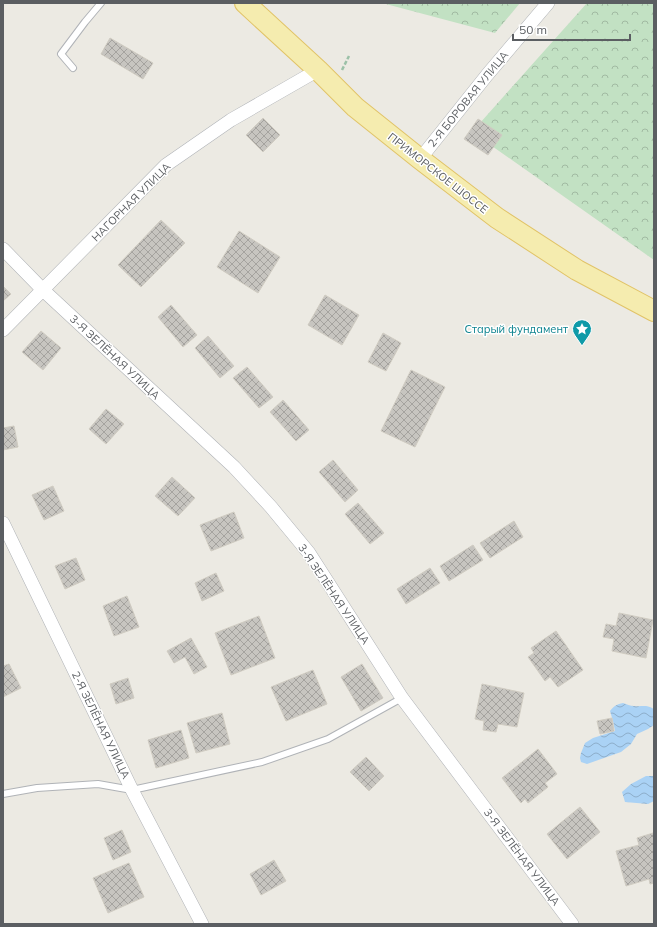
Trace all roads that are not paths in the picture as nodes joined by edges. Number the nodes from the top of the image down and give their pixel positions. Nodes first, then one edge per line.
1 (101, 3) edge
2 (245, 3) edge
3 (548, 3) edge
4 (73, 68) dead end
5 (318, 70) junction
6 (420, 159) junction
7 (3, 249) edge
8 (43, 290) junction
9 (654, 311) edge
10 (3, 330) edge
11 (3, 523) edge
12 (402, 698) junction
13 (132, 790) junction
14 (3, 794) edge
15 (202, 924) edge
16 (572, 924) edge

1 - 4 lane
2 - 5 main road, ПРИМОРСКОЕ ШОССЕ
3 - 6 street, 2-Я БОРОВАЯ УЛИЦА
5 - 6 main road, ПРИМОРСКОЕ ШОССЕ
5 - 8 street, НАГОРНАЯ УЛИЦА
6 - 9 main road, ПРИМОРСКОЕ ШОССЕ
7 - 8 street, 3-Я ЗЕЛЁНАЯ УЛИЦА
8 - 10 street, НАГОРНАЯ УЛИЦА
8 - 12 street, 3-Я ЗЕЛЁНАЯ УЛИЦА
11 - 13 street, 2-Я ЗЕЛЁНАЯ УЛИЦА
12 - 13 lane
12 - 16 street, 3-Я ЗЕЛЁНАЯ УЛИЦА
13 - 14 lane
13 - 15 street, 2-Я ЗЕЛЁНАЯ УЛИЦА

